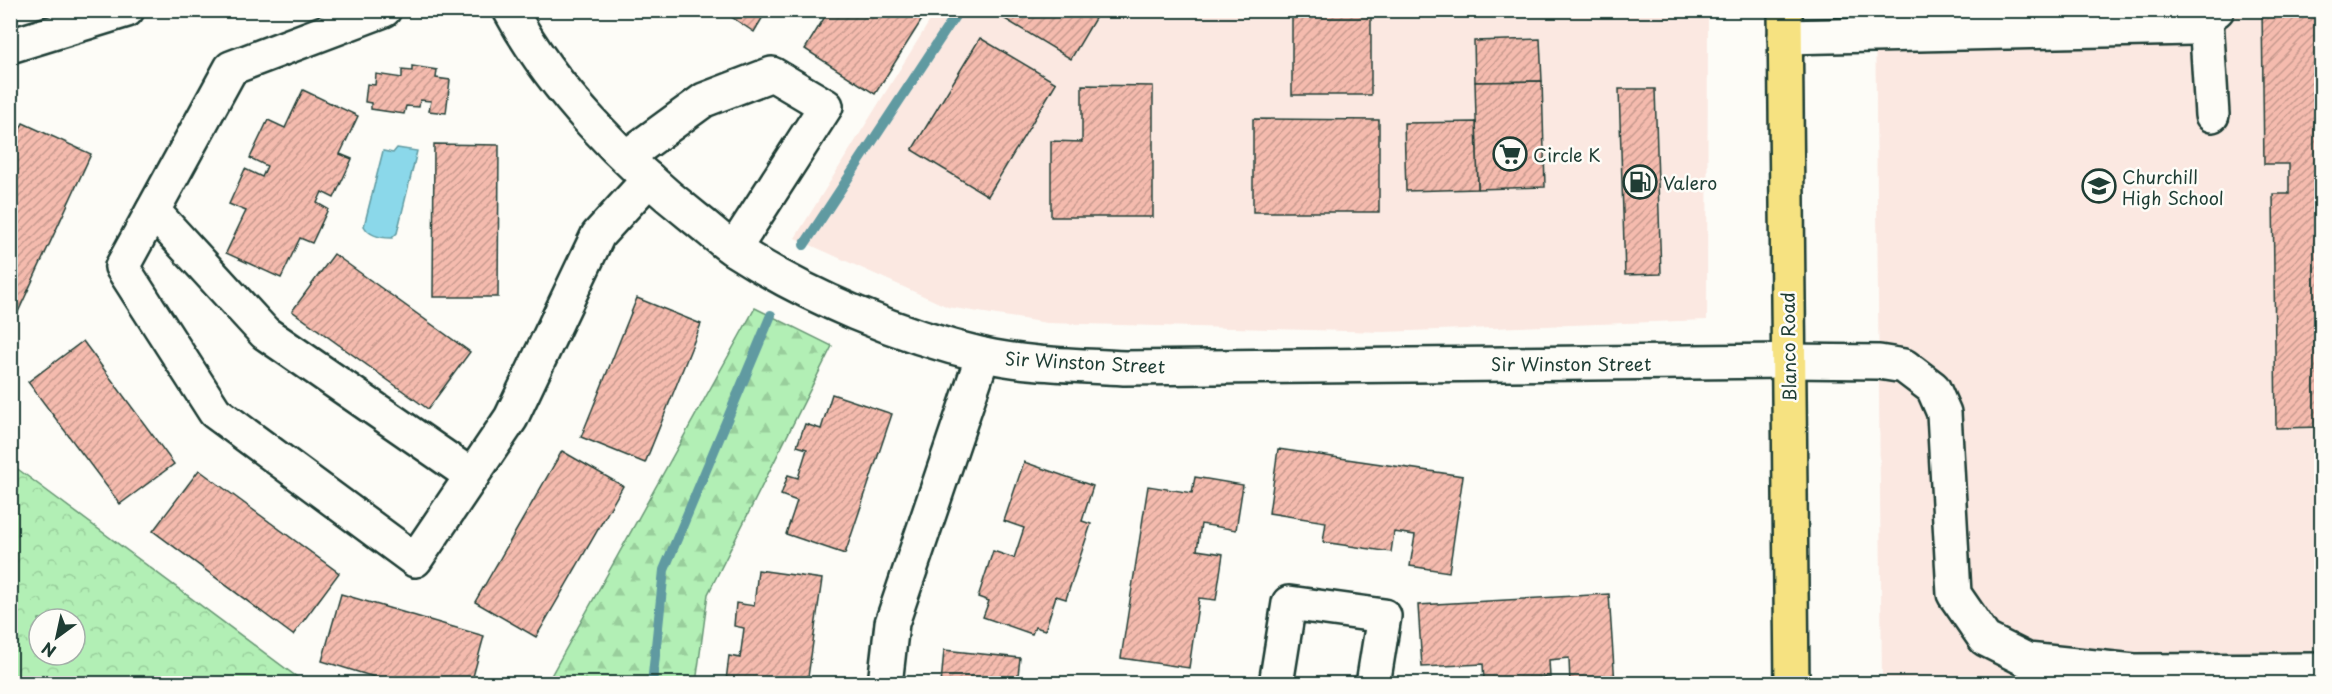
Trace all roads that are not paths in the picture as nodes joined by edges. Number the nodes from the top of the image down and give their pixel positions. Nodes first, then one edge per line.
1 (127, 10) edge
2 (384, 10) edge
3 (510, 10) edge
4 (2212, 15) edge
5 (1785, 24) edge
6 (10, 46) edge
7 (2212, 115) dead end
8 (626, 157) junction
9 (649, 179) junction
10 (153, 211) junction
11 (734, 249) junction
12 (983, 354) junction
13 (1788, 361) junction
14 (472, 476) junction
15 (2322, 670) edge
16 (885, 684) edge
17 (1276, 684) edge
18 (1373, 684) edge
19 (1792, 684) edge

1 - 6 street
2 - 10 street
3 - 8 street, Sir Winston Street
4 - 5 street
4 - 7 street
5 - 13 main road, Blanco Road
8 - 9 street, Sir Winston Street
8 - 11 street
9 - 11 street, Sir Winston Street
9 - 14 street
10 - 14 street
10 - 14 street
11 - 12 street, Sir Winston Street
12 - 13 street, Sir Winston Street
12 - 16 street
13 - 15 street, Sir Winston Street
13 - 19 main road, Blanco Road
17 - 18 street

